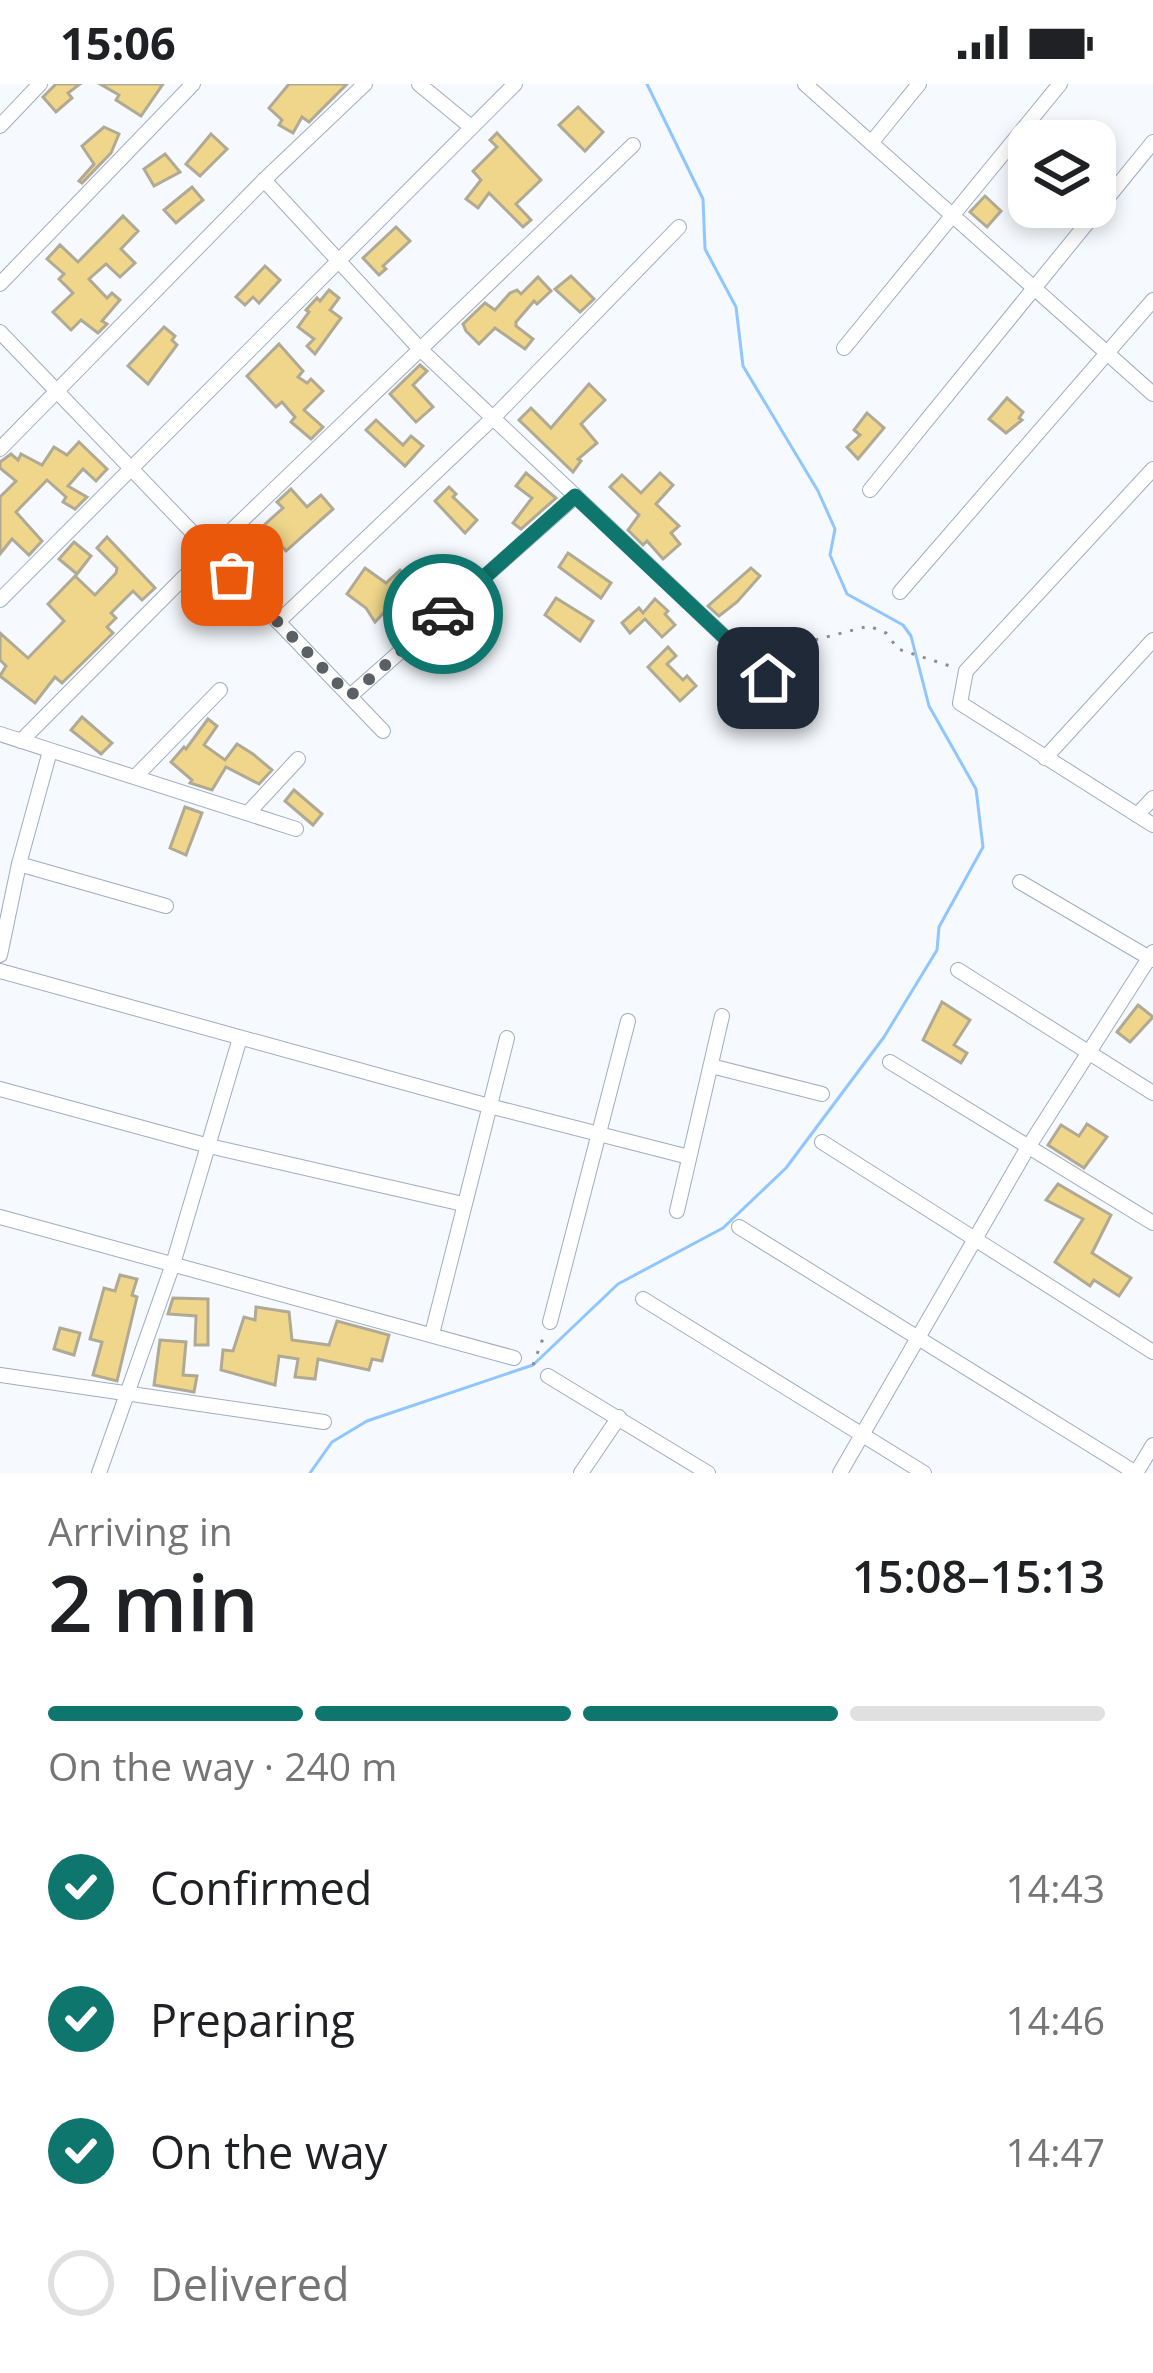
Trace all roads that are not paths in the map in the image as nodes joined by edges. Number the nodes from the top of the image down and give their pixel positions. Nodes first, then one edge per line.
1 (40, 84) edge
2 (193, 84) edge
3 (364, 84) edge
4 (419, 84) edge
5 (515, 84) edge
6 (805, 84) edge
7 (919, 84) edge
8 (1060, 84) edge
9 (0, 126) edge
10 (471, 128) junction
11 (1153, 142) edge
12 (872, 143) junction
13 (632, 145) dead end
14 (265, 180) junction
15 (953, 216) junction
16 (680, 226) dead end
17 (338, 263) junction
18 (0, 284) edge
19 (1035, 291) junction
20 (1153, 300) edge
21 (0, 332) edge
22 (419, 348) junction
23 (844, 348) dead end
24 (1108, 354) junction
25 (58, 392) junction
26 (1153, 394) edge
27 (494, 417) junction
28 (0, 449) edge
29 (130, 467) junction
30 (1153, 470) edge
31 (870, 490) dead end
32 (575, 496) junction
33 (209, 552) junction
34 (900, 592) dead end
35 (0, 600) edge
36 (278, 622) junction
37 (1153, 640) edge
38 (768, 678) road end
39 (220, 690) dead end
40 (350, 696) junction
41 (383, 731) dead end
42 (0, 734) edge
43 (21, 741) junction
44 (50, 751) junction
45 (1045, 758) junction
46 (298, 759) dead end
47 (137, 775) junction
48 (1153, 798) edge
49 (248, 813) junction
50 (1137, 815) junction
51 (1153, 826) edge
52 (296, 830) dead end
53 (19, 864) junction
54 (1021, 882) dead end
55 (166, 906) dead end
56 (0, 955) edge
57 (1152, 956) edge
58 (958, 970) dead end
59 (0, 971) edge
60 (722, 1016) dead end
61 (628, 1022) dead end
62 (240, 1038) junction
63 (507, 1038) dead end
64 (1089, 1052) junction
65 (890, 1063) dead end
66 (711, 1066) junction
67 (1153, 1093) edge
68 (822, 1094) dead end
69 (2, 1095) edge
70 (489, 1106) junction
71 (596, 1134) junction
72 (822, 1142) dead end
73 (209, 1146) junction
74 (1027, 1149) junction
75 (689, 1157) junction
76 (463, 1204) junction
77 (677, 1211) dead end
78 (0, 1217) edge
79 (1153, 1223) edge
80 (740, 1227) dead end
81 (975, 1242) junction
82 (173, 1264) junction
83 (643, 1299) dead end
84 (550, 1322) road end
85 (432, 1334) junction
86 (920, 1337) junction
87 (1153, 1352) edge
88 (514, 1358) dead end
89 (0, 1375) edge
90 (548, 1376) road end
91 (129, 1394) junction
92 (619, 1418) junction
93 (324, 1422) dead end
94 (862, 1436) junction
95 (1153, 1445) edge
96 (706, 1472) edge
97 (99, 1473) edge
98 (581, 1473) edge
99 (840, 1473) edge
100 (925, 1473) edge

1 - 9 street
2 - 18 street
3 - 14 street
4 - 10 street
5 - 10 street
6 - 12 street
7 - 12 street
8 - 15 street
10 - 17 street
11 - 19 street
12 - 15 street
13 - 22 street
14 - 17 street
14 - 25 street
15 - 19 street
15 - 23 street
16 - 27 street
17 - 22 street
17 - 29 street
19 - 24 street
19 - 31 street
20 - 24 street
21 - 25 street
22 - 27 street
22 - 33 street
24 - 26 street
24 - 34 street
25 - 28 street
25 - 29 street
27 - 32 street
27 - 36 street
29 - 33 street
29 - 35 street
30 - 45 street
32 - 38 street
32 - 40 street
33 - 36 street
33 - 43 street
36 - 40 street
37 - 45 street
39 - 47 street
40 - 41 street
42 - 43 street
43 - 44 street
44 - 47 street
44 - 53 street
45 - 50 street
46 - 49 street
47 - 49 street
48 - 50 street
49 - 52 street
50 - 51 street
53 - 55 street
53 - 56 street
54 - 57 street
57 - 64 street
58 - 64 street
59 - 62 street
60 - 66 street
61 - 71 street
62 - 70 street
62 - 73 street
63 - 70 street
64 - 67 street
64 - 74 street
65 - 74 street
66 - 68 street
66 - 75 street
69 - 73 street
70 - 71 street
70 - 76 street
71 - 75 street
71 - 84 street
72 - 81 street
73 - 76 street
73 - 82 street
74 - 79 street
74 - 81 street
75 - 77 street
76 - 85 street
78 - 82 street
80 - 86 street
81 - 86 street
81 - 87 street
82 - 85 street
82 - 91 street
83 - 94 street
85 - 88 street
86 - 94 street
86 - 95 street
89 - 91 street
90 - 92 street
91 - 93 street
91 - 97 street
92 - 96 street
92 - 98 street
94 - 99 street
94 - 100 street

